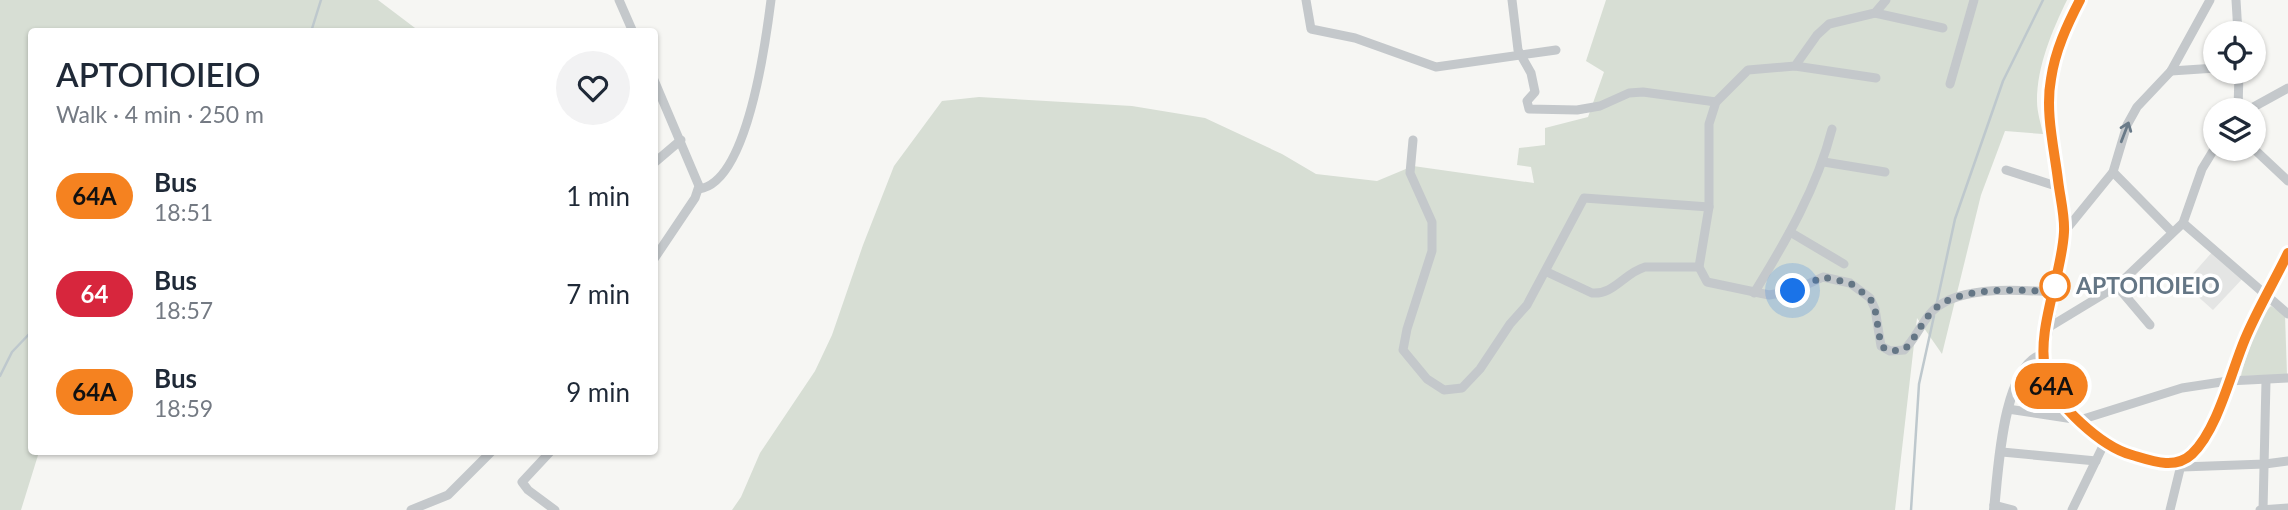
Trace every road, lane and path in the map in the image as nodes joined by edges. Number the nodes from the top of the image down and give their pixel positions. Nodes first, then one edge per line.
1 (620, 0) edge
2 (771, 0) edge
3 (1306, 0) edge
4 (1512, 0) edge
5 (1885, 0) edge
6 (1974, 0) edge
7 (2080, 0) edge
8 (2210, 0) edge
9 (2236, 0) edge
10 (1875, 13) junction
11 (2237, 21) edge
12 (631, 28) edge
13 (1943, 28) dead end
14 (1556, 50) dead end
15 (1519, 54) junction
16 (1795, 66) junction
17 (2203, 69) edge
18 (2171, 71) junction
19 (1876, 78) dead end
20 (1950, 84) dead end
21 (2288, 88) edge
22 (658, 89) edge
23 (2266, 100) edge
24 (1716, 102) junction
25 (1832, 130) dead end
26 (681, 140) junction
27 (1413, 140) dead end
28 (658, 160) edge
29 (2266, 160) edge
30 (2207, 161) edge
31 (1824, 162) junction
32 (2006, 170) dead end
33 (1885, 172) dead end
34 (2113, 172) junction
35 (2288, 181) edge
36 (2059, 187) junction
37 (699, 189) junction
38 (1709, 207) junction
39 (2183, 223) junction
40 (2065, 230) junction
41 (1790, 232) junction
42 (2172, 232) junction
43 (658, 254) edge
44 (2288, 254) edge
45 (1844, 264) dead end
46 (1699, 267) junction
47 (1547, 272) junction
48 (2117, 286) junction
49 (2054, 292) junction
50 (1754, 293) junction
51 (2267, 296) junction
52 (2288, 314) edge
53 (2151, 325) dead end
54 (2046, 330) junction
55 (2044, 355) junction
56 (2288, 378) edge
57 (2228, 381) junction
58 (2266, 381) junction
59 (2008, 409) junction
60 (2080, 420) junction
61 (2104, 444) junction
62 (2002, 452) junction
63 (488, 455) edge
64 (547, 455) edge
65 (2096, 461) junction
66 (2288, 461) edge
67 (2182, 463) junction
68 (2265, 464) junction
69 (1994, 508) edge
70 (2288, 508) edge
71 (411, 510) edge
72 (555, 510) edge
73 (2012, 510) edge
74 (2072, 510) edge
75 (2170, 510) edge
76 (2261, 510) edge

1 - 12 street
2 - 37 street
3 - 15 street
4 - 15 street
5 - 10 street
6 - 20 street
7 - 36 street
8 - 18 street
9 - 11 street
10 - 13 street
10 - 16 street
14 - 15 street
15 - 24 street
16 - 19 street
16 - 24 street
17 - 18 street
34 -> 18 street
21 - 23 street
22 - 26 street
24 - 38 street
25 - 31 street
26 - 28 street
26 - 37 street
27 - 47 street
29 - 35 street
30 - 39 street
31 - 33 street
31 - 41 street
32 - 36 street
34 - 40 street
34 - 42 street
36 - 40 street
37 - 43 street
38 - 46 street
38 - 47 street
39 - 42 street
39 - 51 street
40 - 49 street
41 - 45 street
41 - 50 street
42 - 48 street
44 - 51 street
46 - 47 street
46 - 50 street
48 - 53 street
48 - 54 street
49 - 50 street
49 - 54 street
51 - 52 street
51 - 57 street
54 - 55 street
55 - 59 street
55 - 60 street
56 - 58 street
57 - 58 street
57 - 60 street
57 - 67 street
58 - 68 street
59 - 60 street
59 - 62 street
60 - 61 street
61 - 65 street
61 - 67 street
62 - 65 street
62 - 69 street
63 - 71 street
64 - 72 street
65 - 74 street
66 - 68 street
67 - 68 street
67 - 75 street
68 - 76 street
69 - 73 street
70 - 76 street

